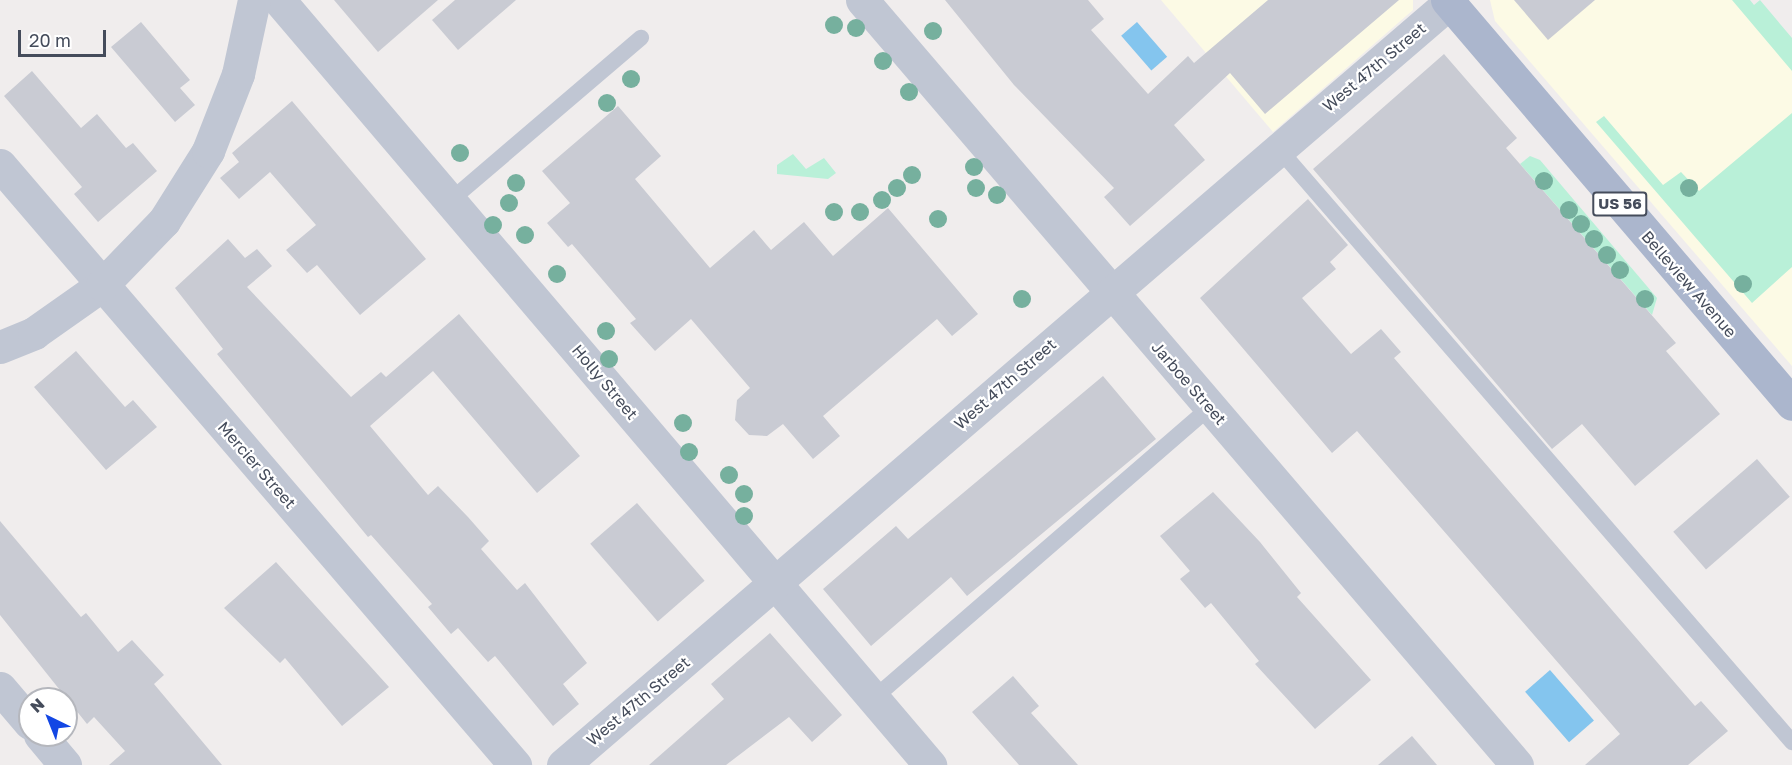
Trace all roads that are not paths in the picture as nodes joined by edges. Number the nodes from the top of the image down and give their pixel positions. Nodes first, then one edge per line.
1 (254, 0) edge
2 (279, 0) edge
3 (862, 0) edge
4 (1448, 1) edge
5 (641, 38) dead end
6 (1278, 148) junction
7 (0, 165) edge
8 (452, 200) junction
9 (102, 285) junction
10 (1111, 292) junction
11 (0, 347) edge
12 (1792, 404) edge
13 (1210, 407) junction
14 (774, 585) junction
15 (0, 688) edge
16 (873, 699) junction
17 (18, 709) edge
18 (1792, 742) edge
19 (50, 747) edge
20 (65, 765) edge
21 (515, 765) edge
22 (563, 765) edge
23 (930, 765) edge
24 (1517, 765) edge

1 - 9 street
2 - 8 street, Holly Street
3 - 10 street, Jarboe Street
4 - 6 street, West 47th Street
4 - 12 main road, Belleview Avenue / US 56
5 - 8 lane
6 - 10 street, West 47th Street
6 - 18 lane
7 - 9 street, Mercier Street
8 - 14 street, Holly Street
9 - 11 street
9 - 21 street, Mercier Street
10 - 13 street, Jarboe Street
10 - 14 street, West 47th Street
13 - 16 lane
13 - 24 street, Jarboe Street
14 - 16 street, Holly Street
14 - 22 street, West 47th Street
15 - 17 street
16 - 23 street, Holly Street
19 - 20 street

